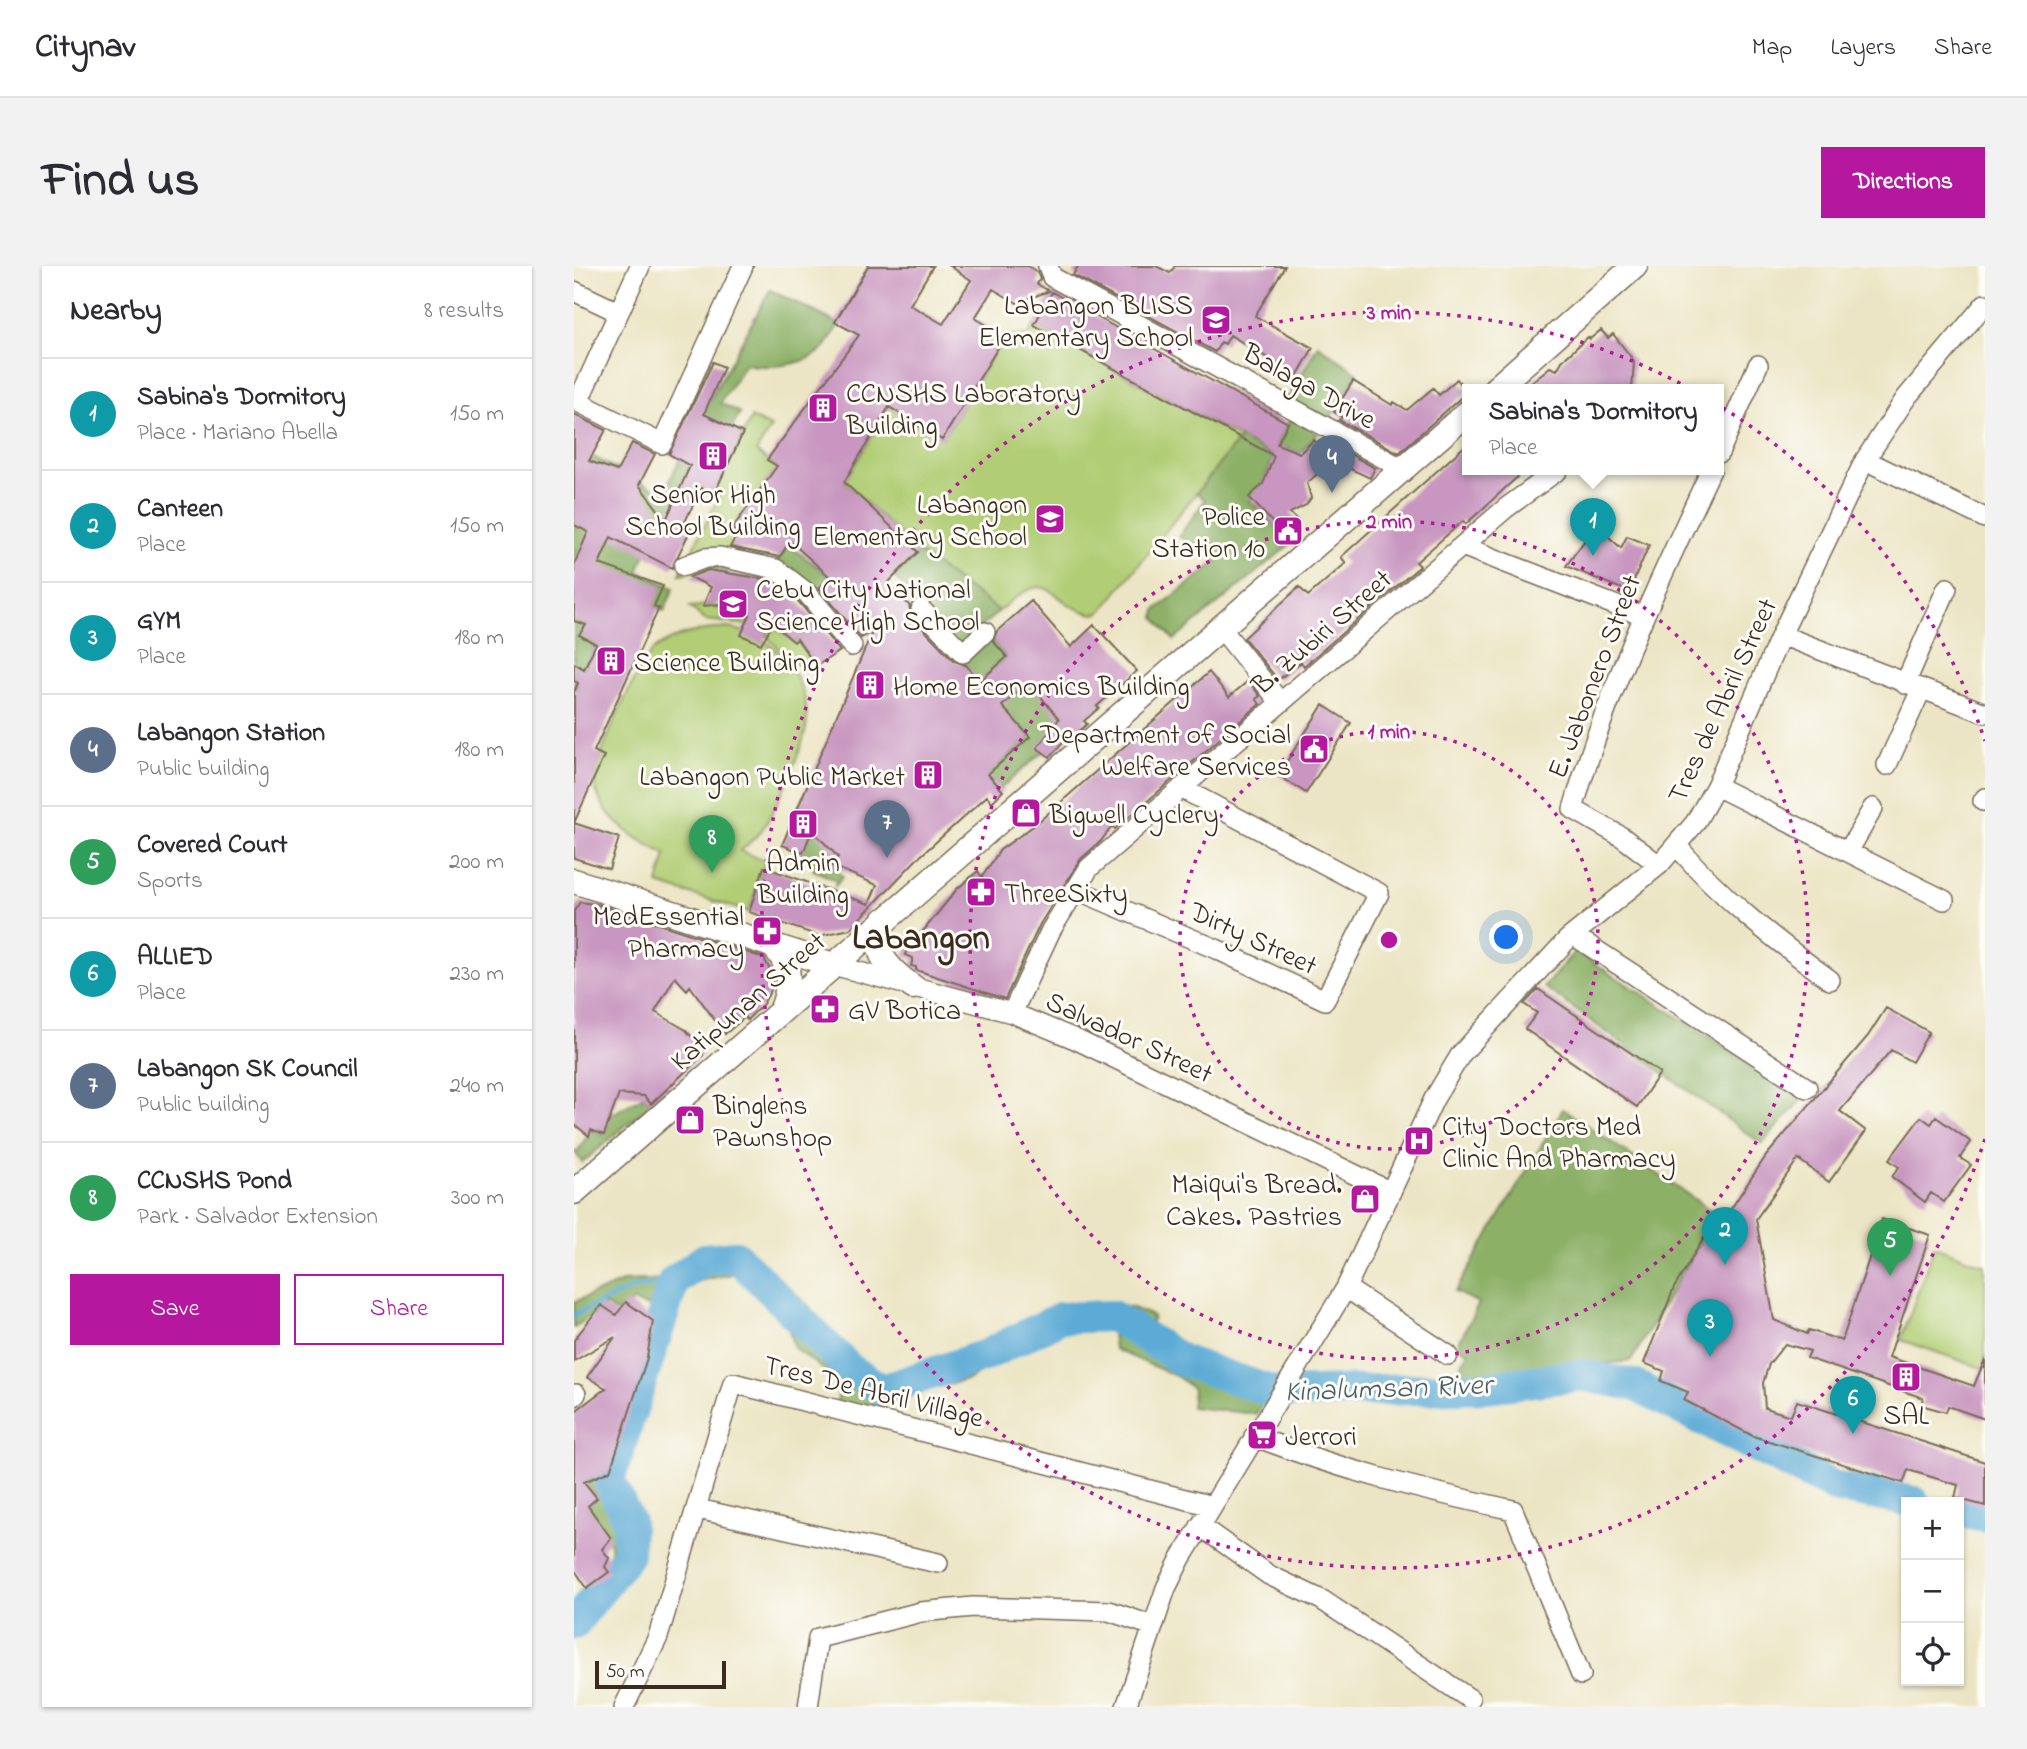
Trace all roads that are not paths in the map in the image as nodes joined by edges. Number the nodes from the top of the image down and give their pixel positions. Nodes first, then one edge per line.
1 (640, 266) edge
2 (743, 266) edge
3 (1048, 266) edge
4 (1635, 266) edge
5 (574, 291) edge
6 (1985, 304) edge
7 (618, 312) junction
8 (1978, 324) edge
9 (1758, 365) dead end
10 (1501, 384) edge
11 (576, 401) edge
12 (1462, 417) edge
13 (1724, 438) edge
14 (1865, 460) junction
15 (1403, 469) junction
16 (1551, 475) edge
17 (1709, 475) edge
18 (1985, 518) edge
19 (1462, 546) junction
20 (684, 566) dead end
21 (1947, 588) dead end
22 (921, 609) dead end
23 (1643, 616) junction
24 (1220, 627) junction
25 (985, 632) dead end
26 (1781, 635) junction
27 (852, 646) dead end
28 (1913, 687) junction
29 (1280, 702) junction
30 (1985, 713) edge
31 (1887, 765) dead end
32 (1716, 786) junction
33 (1181, 788) junction
34 (1873, 808) dead end
35 (1677, 846) junction
36 (1848, 852) junction
37 (1659, 865) junction
38 (574, 881) edge
39 (1075, 889) junction
40 (1944, 900) dead end
41 (884, 920) junction
42 (1573, 935) junction
43 (772, 945) junction
44 (832, 965) junction
45 (1830, 980) dead end
46 (913, 987) junction
47 (782, 1009) junction
48 (1012, 1013) junction
49 (1807, 1088) dead end
50 (574, 1192) edge
51 (1391, 1192) junction
52 (1346, 1288) junction
53 (1448, 1355) dead end
54 (1254, 1436) junction
55 (1212, 1506) junction
56 (698, 1509) junction
57 (1200, 1526) junction
58 (939, 1563) dead end
59 (1153, 1626) junction
60 (1581, 1675) dead end
61 (1470, 1699) dead end
62 (624, 1707) edge
63 (808, 1707) edge
64 (1126, 1707) edge

1 - 7 street
2 - 11 street
3 - 15 street, Balaga Drive
4 - 10 main road
5 - 7 street
6 - 8 street, Tres de Abril Street
7 - 11 street
8 - 14 street, Tres de Abril Street
9 - 13 street
12 - 15 main road, Katipunan Street
14 - 18 street
14 - 26 street, Tres de Abril Street
15 - 24 main road, Katipunan Street
16 - 19 street, B. Zubiri Street
17 - 23 street, E. Jabonero Street
19 - 23 street
19 - 29 street, B. Zubiri Street
20 - 27 street
21 - 28 street
22 - 25 street
23 - 37 street, E. Jabonero Street
24 - 29 street
24 - 41 main road, Katipunan Street
26 - 28 street
26 - 32 street, Tres de Abril Street
28 - 30 street
28 - 31 street
29 - 33 street, B. Zubiri Street
32 - 35 street, Tres de Abril Street
32 - 36 street
33 - 39 street, B. Zubiri Street
33 - 39 street, Dirty Street
34 - 36 street
35 - 37 street, Tres de Abril Street
35 - 45 street
36 - 40 street
37 - 42 street, Tres de Abril Street
38 - 43 main road
39 - 48 street, B. Zubiri Street
41 - 44 main road, Katipunan Street
41 - 46 main road
42 - 49 street
42 - 51 street, Tres de Abril Street
43 - 44 main road
43 - 47 main road
44 - 46 street, Salvador Street
44 - 47 main road, Katipunan Street
46 - 48 street, Salvador Street
47 - 50 main road, Katipunan Street
48 - 51 street, Salvador Street
51 - 52 street, Tres de Abril Street
52 - 53 street
52 - 54 street, Tres de Abril Street
54 - 55 street, Tres de Abril Street
54 - 60 street
55 - 56 street, Tres De Abril Village
55 - 57 street, Tres de Abril Street
56 - 58 street
56 - 62 street, Tres De Abril Village
57 - 59 street, Tres de Abril Street
57 - 61 street
59 - 63 street
59 - 64 street, Tres de Abril Street

